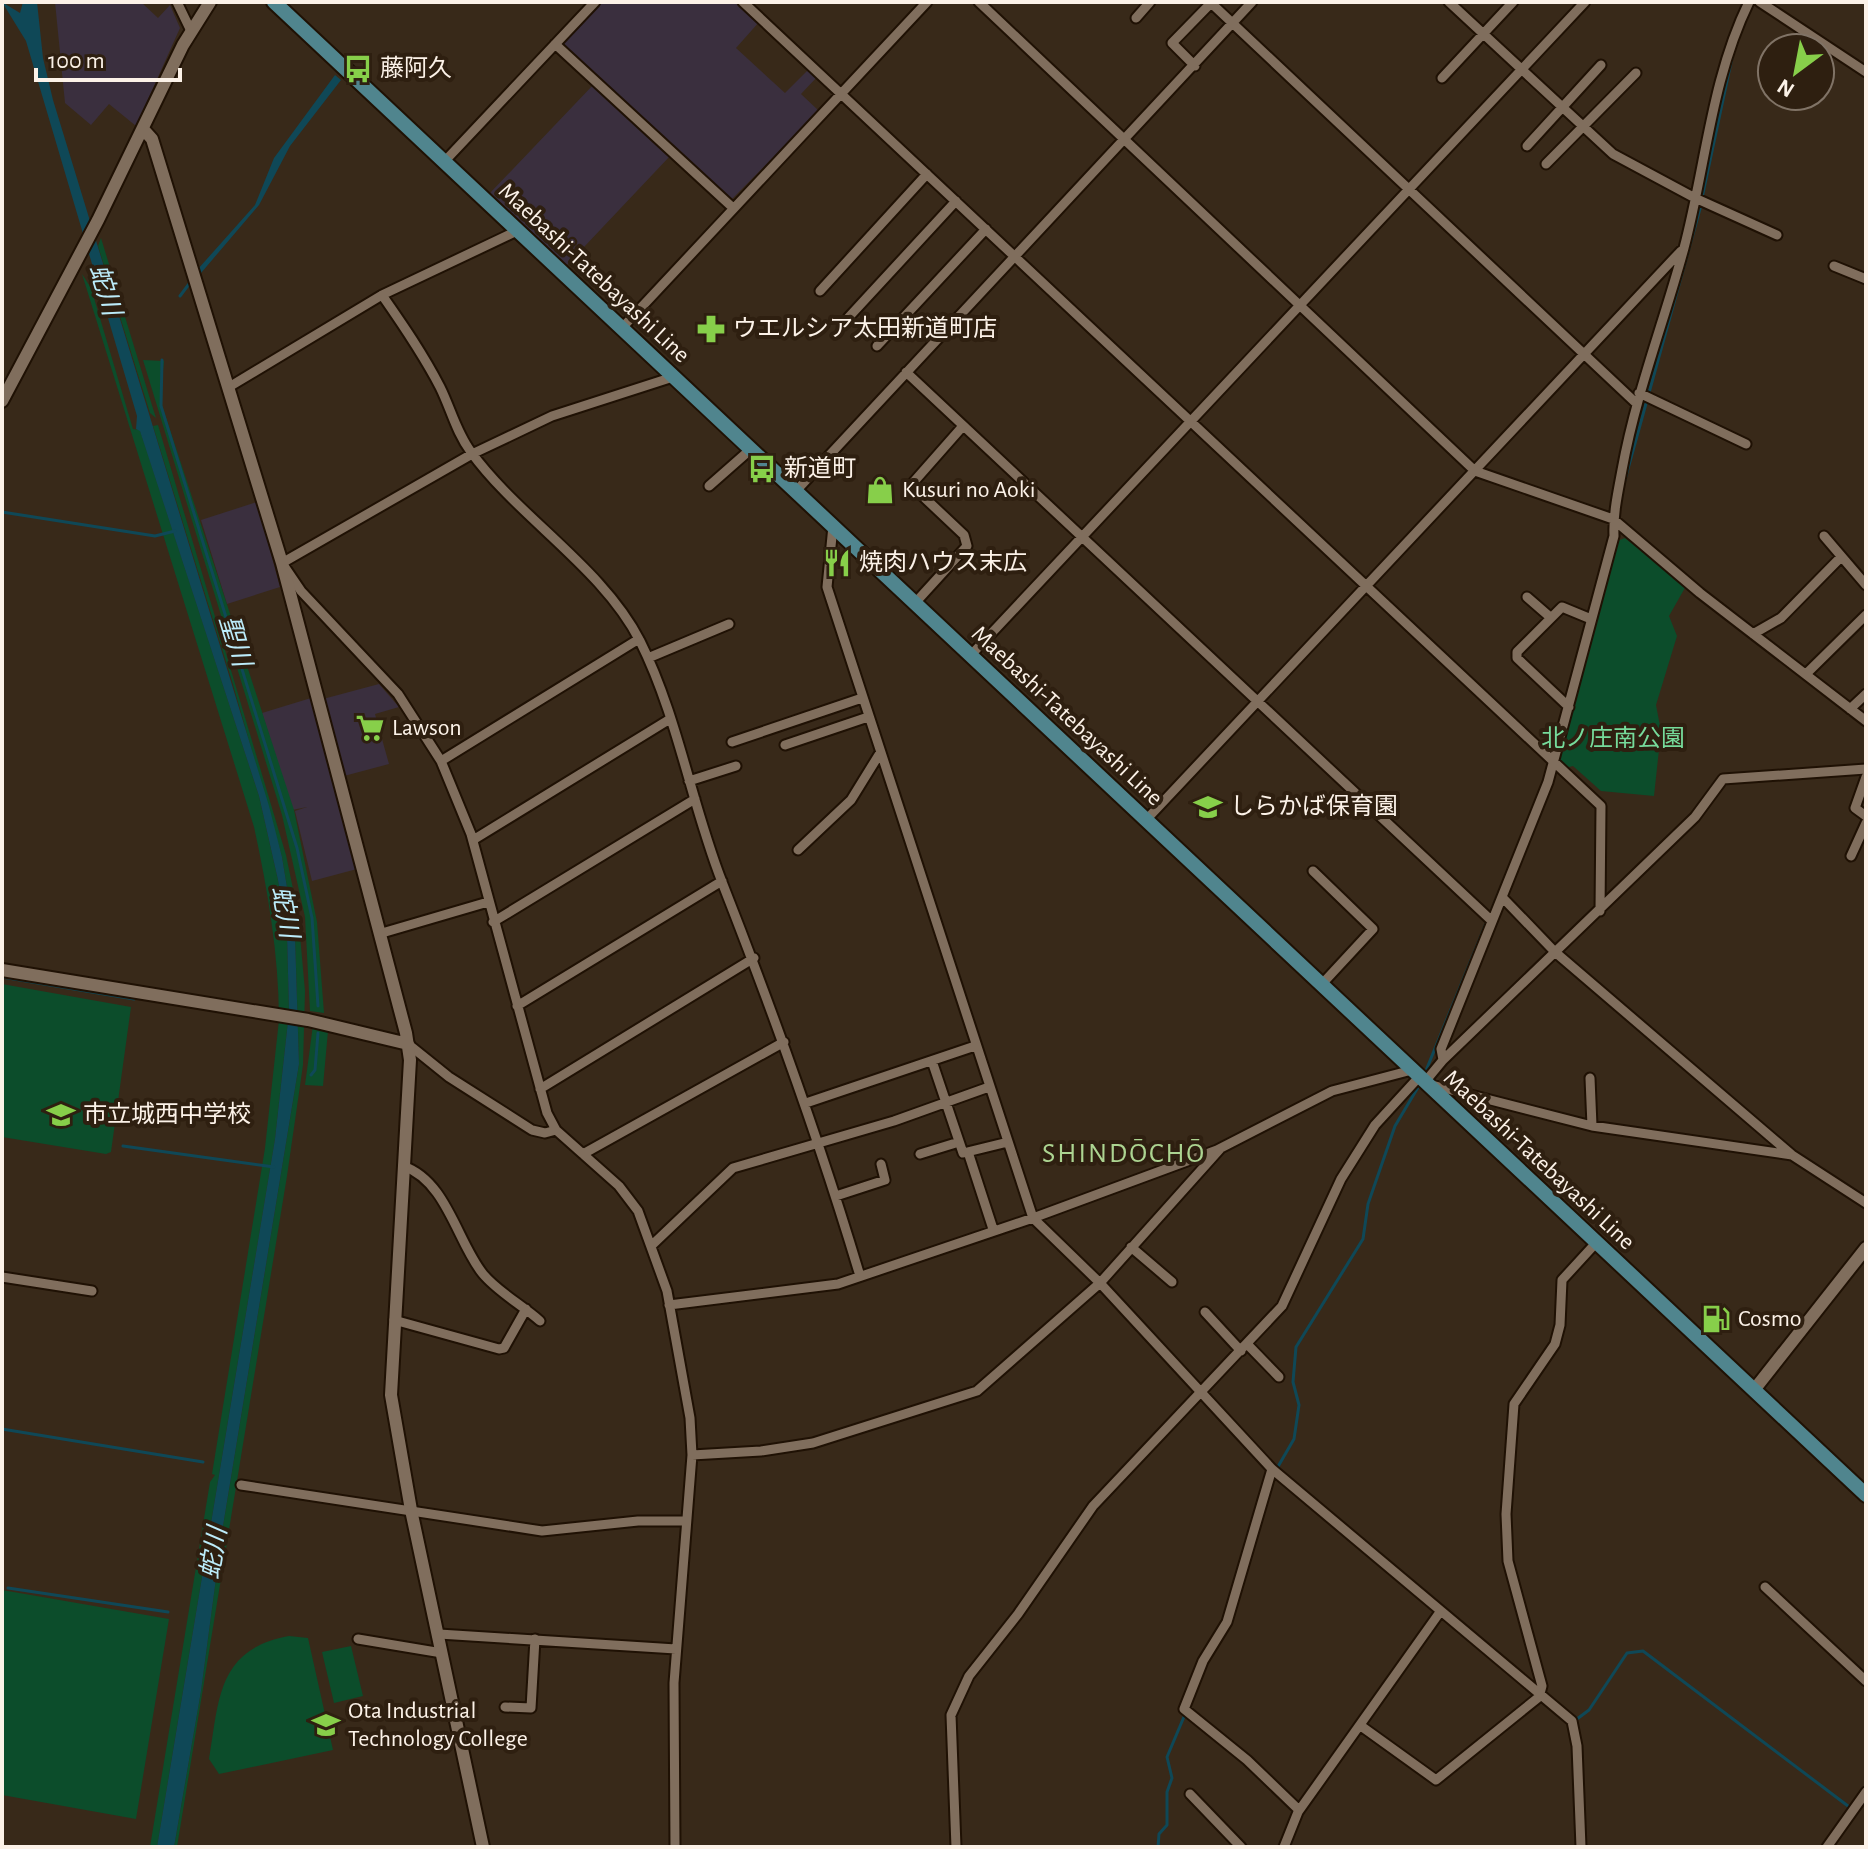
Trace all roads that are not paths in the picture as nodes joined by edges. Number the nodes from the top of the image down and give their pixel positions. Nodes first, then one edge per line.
1 (177, 2) edge
2 (210, 2) edge
3 (274, 2) edge
4 (595, 2) edge
5 (743, 2) edge
6 (927, 2) edge
7 (979, 2) edge
8 (1150, 2) edge
9 (1210, 2) edge
10 (1252, 2) edge
11 (1449, 2) edge
12 (1513, 2) edge
13 (1585, 2) edge
14 (1749, 2) edge
15 (1760, 2) edge
16 (1136, 18) dead end
17 (1232, 23) junction
18 (191, 31) junction
19 (1483, 34) junction
20 (555, 44) junction
21 (1601, 65) dead end
22 (1195, 66) junction
23 (1521, 69) junction
24 (1866, 72) edge
25 (1636, 73) dead end
26 (1442, 78) dead end
27 (840, 93) junction
28 (1563, 106) junction
29 (1583, 126) junction
30 (143, 129) junction
31 (1125, 141) junction
32 (1527, 146) dead end
33 (443, 163) junction
34 (1546, 164) dead end
35 (927, 174) junction
36 (1409, 190) junction
37 (1695, 198) junction
38 (956, 201) junction
39 (732, 207) junction
40 (986, 229) junction
41 (517, 231) junction
42 (1777, 235) dead end
43 (1684, 247) junction
44 (1016, 257) junction
45 (1834, 266) dead end
46 (1866, 279) edge
47 (820, 291) dead end
48 (382, 295) junction
49 (1301, 306) junction
50 (848, 318) dead end
51 (621, 329) junction
52 (877, 346) dead end
53 (1584, 355) junction
54 (906, 372) junction
55 (673, 377) junction
56 (229, 387) junction
57 (1637, 398) junction
58 (2, 401) edge
59 (1191, 421) junction
60 (963, 426) junction
61 (1746, 444) dead end
62 (751, 449) junction
63 (472, 454) junction
64 (1475, 471) junction
65 (709, 486) dead end
66 (796, 491) junction
67 (1613, 519) junction
68 (833, 526) junction
69 (1824, 536) dead end
70 (1082, 537) junction
71 (1841, 557) junction
72 (282, 563) junction
73 (1366, 585) junction
74 (1866, 585) edge
75 (1527, 597) dead end
76 (915, 603) junction
77 (1866, 615) edge
78 (1550, 617) junction
79 (1591, 619) junction
80 (729, 624) dead end
81 (1753, 634) junction
82 (639, 639) junction
83 (971, 655) junction
84 (648, 658) junction
85 (1806, 674) junction
86 (1866, 694) edge
87 (862, 698) junction
88 (1257, 701) junction
89 (1569, 707) junction
90 (1850, 709) junction
91 (868, 717) junction
92 (670, 719) junction
93 (1866, 721) edge
94 (732, 742) dead end
95 (785, 745) dead end
96 (880, 753) junction
97 (441, 761) junction
98 (1553, 761) junction
99 (736, 766) dead end
100 (1866, 769) edge
101 (1866, 777) edge
102 (689, 781) junction
103 (695, 799) junction
104 (1866, 816) edge
105 (1146, 820) junction
106 (1866, 823) edge
107 (473, 840) junction
108 (798, 850) dead end
109 (1851, 856) dead end
110 (1313, 871) dead end
111 (722, 881) junction
112 (1502, 897) junction
113 (488, 902) junction
114 (1600, 911) junction
115 (1492, 921) junction
116 (493, 922) junction
117 (382, 933) junction
118 (1555, 952) junction
119 (754, 958) junction
120 (2, 970) edge
121 (1322, 984) junction
122 (517, 1006) junction
123 (784, 1042) junction
124 (408, 1044) junction
125 (975, 1046) junction
126 (1443, 1060) junction
127 (932, 1061) junction
128 (1418, 1077) junction
129 (1590, 1078) dead end
130 (989, 1087) junction
131 (540, 1089) junction
132 (806, 1103) junction
133 (945, 1104) junction
134 (1592, 1126) junction
135 (556, 1130) junction
136 (959, 1142) junction
137 (1008, 1142) junction
138 (821, 1144) junction
139 (1222, 1147) junction
140 (968, 1152) junction
141 (583, 1154) junction
142 (920, 1154) dead end
143 (1792, 1155) junction
144 (881, 1164) dead end
145 (403, 1166) junction
146 (836, 1196) junction
147 (1866, 1203) edge
148 (1033, 1218) junction
149 (993, 1229) junction
150 (1595, 1244) junction
151 (651, 1246) junction
152 (1131, 1247) junction
153 (1866, 1248) edge
154 (860, 1276) junction
155 (2, 1277) edge
156 (1172, 1282) dead end
157 (1100, 1283) junction
158 (92, 1291) dead end
159 (669, 1305) junction
160 (526, 1309) junction
161 (1205, 1312) dead end
162 (394, 1320) junction
163 (540, 1321) dead end
164 (1244, 1348) junction
165 (1279, 1377) dead end
166 (1754, 1390) junction
167 (1200, 1393) junction
168 (692, 1455) junction
169 (1272, 1469) junction
170 (241, 1485) dead end
171 (1866, 1495) edge
172 (411, 1510) junction
173 (686, 1521) junction
174 (1765, 1587) dead end
175 (1440, 1612) junction
176 (439, 1634) junction
177 (358, 1639) dead end
178 (535, 1639) junction
179 (676, 1649) junction
180 (442, 1653) junction
181 (1866, 1681) edge
182 (1539, 1697) junction
183 (505, 1707) dead end
184 (1361, 1726) junction
185 (1866, 1792) edge
186 (1190, 1794) dead end
187 (1299, 1810) junction
188 (483, 1847) edge
189 (675, 1847) edge
190 (956, 1847) edge
191 (1241, 1847) edge
192 (1284, 1847) edge
193 (1581, 1847) edge
194 (1827, 1847) edge

1 - 18 street
2 - 18 street
3 - 33 main road, Maebashi-Tatebayashi Line
4 - 20 street
5 - 27 street
6 - 27 street
7 - 31 street
8 - 16 street
9 - 17 street
9 - 22 street
10 - 17 street
11 - 19 street
12 - 19 street
13 - 23 street
14 - 37 street
15 - 24 street
17 - 22 street
17 - 36 street
18 - 30 street
19 - 23 street
19 - 26 street
20 - 33 street
20 - 39 street
21 - 28 street
22 - 31 street
23 - 28 street
23 - 36 street
25 - 29 street
27 - 35 street
27 - 39 street
28 - 29 street
28 - 32 street
29 - 34 street
29 - 37 street
30 - 56 street
30 - 58 street
31 - 44 street
31 - 49 street
33 - 41 main road, Maebashi-Tatebayashi Line
35 - 38 street
35 - 47 street
36 - 49 street
36 - 53 street
37 - 42 street
37 - 43 street
38 - 40 street
38 - 50 street
39 - 51 street
40 - 44 street
40 - 52 street
41 - 48 street
41 - 51 main road, Maebashi-Tatebayashi Line
43 - 53 street
43 - 57 street
44 - 54 street
44 - 59 street
45 - 46 street
48 - 56 street
48 - 63 street
49 - 59 street
49 - 64 street
51 - 55 main road, Maebashi-Tatebayashi Line
53 - 57 street
53 - 64 street
54 - 60 street
54 - 66 street
55 - 62 main road, Maebashi-Tatebayashi Line
55 - 63 street
56 - 72 street
57 - 61 street
57 - 67 street
59 - 70 street
59 - 73 street
60 - 70 street
60 - 76 street
62 - 65 street
62 - 66 main road, Maebashi-Tatebayashi Line
63 - 72 street
63 - 82 street
64 - 67 street
64 - 73 street
66 - 68 main road, Maebashi-Tatebayashi Line
67 - 79 street
67 - 81 street
68 - 76 main road, Maebashi-Tatebayashi Line
68 - 87 street
69 - 71 street
70 - 83 street
70 - 88 street
71 - 74 street
71 - 81 street
72 - 97 street
72 - 117 street
73 - 88 street
73 - 98 street
75 - 78 street
76 - 83 main road, Maebashi-Tatebayashi Line
77 - 85 street
78 - 79 street
78 - 89 street
79 - 89 street
80 - 84 street
81 - 85 street
82 - 84 street
82 - 97 street
83 - 105 main road, Maebashi-Tatebayashi Line
84 - 92 street
85 - 90 street
86 - 90 street
87 - 91 street
87 - 94 street
88 - 105 street
88 - 115 street
89 - 98 street
90 - 93 street
91 - 95 street
91 - 96 street
92 - 102 street
92 - 107 street
96 - 108 street
96 - 125 street
97 - 107 street
98 - 112 street
98 - 114 street
99 - 102 street
100 - 114 street
101 - 104 street
102 - 103 street
103 - 111 street
103 - 116 street
105 - 121 main road, Maebashi-Tatebayashi Line
106 - 109 street
107 - 113 street
110 - 121 street
111 - 119 street
111 - 122 street
112 - 115 street
112 - 118 street
113 - 116 street
113 - 117 street
114 - 118 street
115 - 126 street
116 - 122 street
117 - 124 street
118 - 126 street
118 - 143 street
119 - 123 street
119 - 131 street
120 - 124 street
121 - 128 main road, Maebashi-Tatebayashi Line
122 - 131 street
123 - 132 street
123 - 141 street
124 - 135 street
124 - 145 street
125 - 127 street
125 - 130 street
126 - 128 street
127 - 132 street
127 - 133 street
128 - 134 street
128 - 139 street
128 - 150 main road, Maebashi-Tatebayashi Line
128 - 164 street
129 - 134 street
130 - 133 street
130 - 137 street
131 - 135 street
132 - 138 street
133 - 136 street
133 - 138 street
134 - 143 street
135 - 141 street
136 - 140 street
136 - 142 street
137 - 140 street
137 - 148 street
138 - 146 street
138 - 151 street
139 - 148 street
139 - 152 street
140 - 149 street
141 - 151 street
143 - 147 street
144 - 146 street
145 - 160 street
145 - 162 street
146 - 154 street
148 - 149 street
148 - 157 street
149 - 154 street
150 - 166 main road, Maebashi-Tatebayashi Line
150 - 182 street
151 - 159 street
152 - 156 street
152 - 157 street
153 - 166 street
154 - 159 street
155 - 158 street
157 - 167 street
157 - 168 street
159 - 168 street
160 - 162 street
160 - 163 street
161 - 164 street
162 - 172 street
164 - 165 street
164 - 167 street
166 - 171 main road, Maebashi-Tatebayashi Line
167 - 169 street
167 - 190 street
168 - 173 street
169 - 175 street
169 - 187 street
170 - 172 street
172 - 173 street
172 - 176 street
173 - 179 street
174 - 181 street
175 - 182 street
175 - 184 street
176 - 178 street
176 - 180 street
177 - 180 street
178 - 179 street
178 - 183 street
179 - 189 street
180 - 188 street
182 - 184 street
182 - 193 street
184 - 187 street
185 - 194 street
186 - 191 street
187 - 192 street

